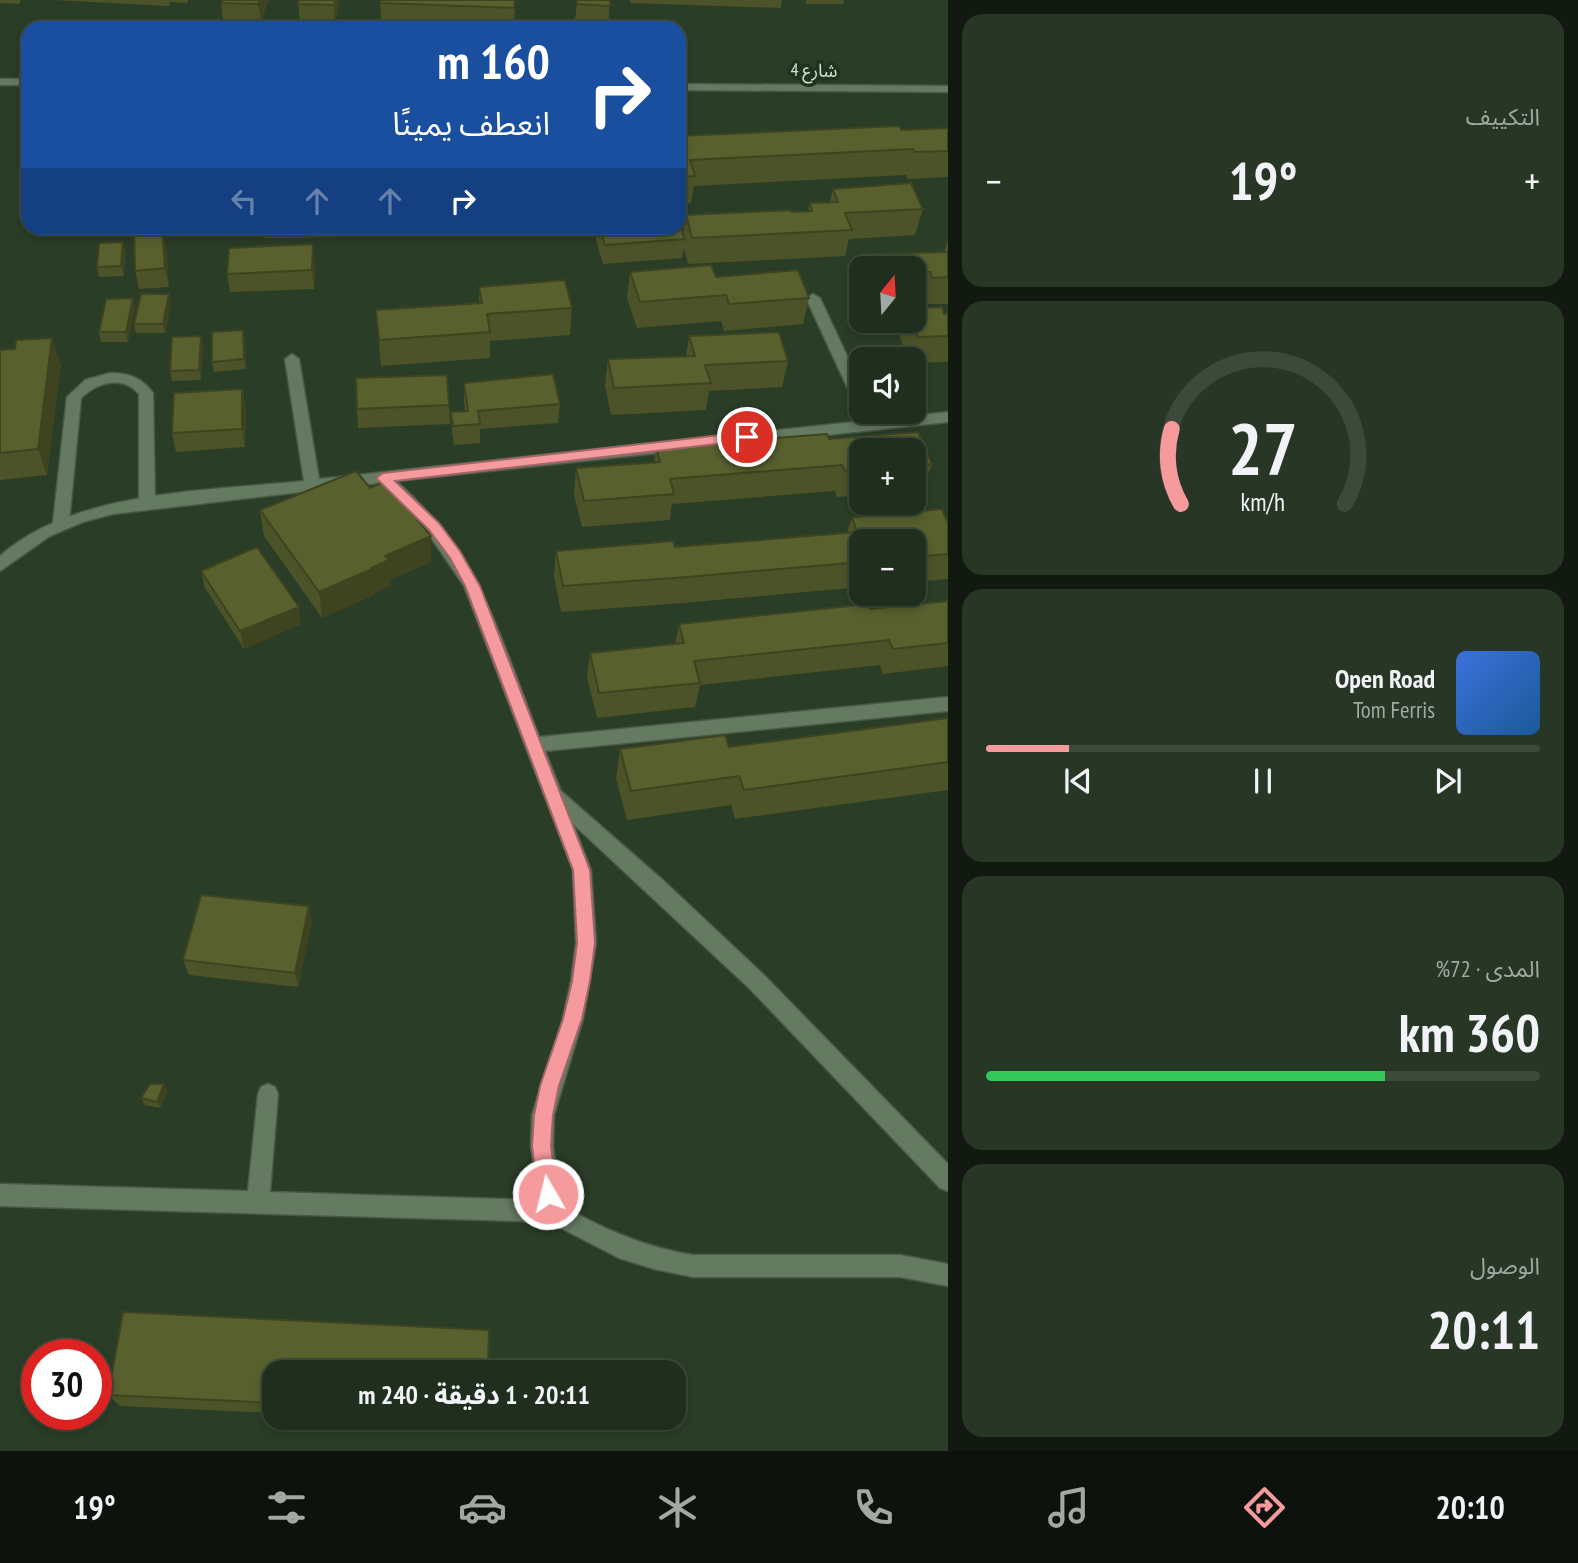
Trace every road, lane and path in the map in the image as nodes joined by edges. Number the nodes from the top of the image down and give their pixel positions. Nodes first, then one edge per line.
1 (0, 82) edge
2 (21, 82) edge
3 (686, 87) edge
4 (948, 89) edge
5 (813, 298) dead end
6 (292, 359) dead end
7 (849, 376) edge
8 (926, 417) edge
9 (948, 417) edge
10 (849, 419) edge
11 (383, 478) junction
12 (312, 485) junction
13 (147, 504) junction
14 (61, 523) junction
15 (0, 565) edge
16 (948, 705) edge
17 (534, 745) junction
18 (551, 794) junction
19 (268, 1094) dead end
20 (948, 1180) edge
21 (0, 1195) edge
22 (258, 1202) junction
23 (551, 1211) junction
24 (948, 1275) edge

1 - 2 street
3 - 4 street, شارع 4
5 - 7 street
6 - 12 street
8 - 9 street
10 - 11 street
11 - 12 street
11 - 17 street
12 - 13 street
13 - 14 street
13 - 14 street
14 - 15 street
16 - 17 street
17 - 18 street
18 - 20 street
18 - 23 street
19 - 22 street
21 - 22 street
22 - 23 street
23 - 24 street

